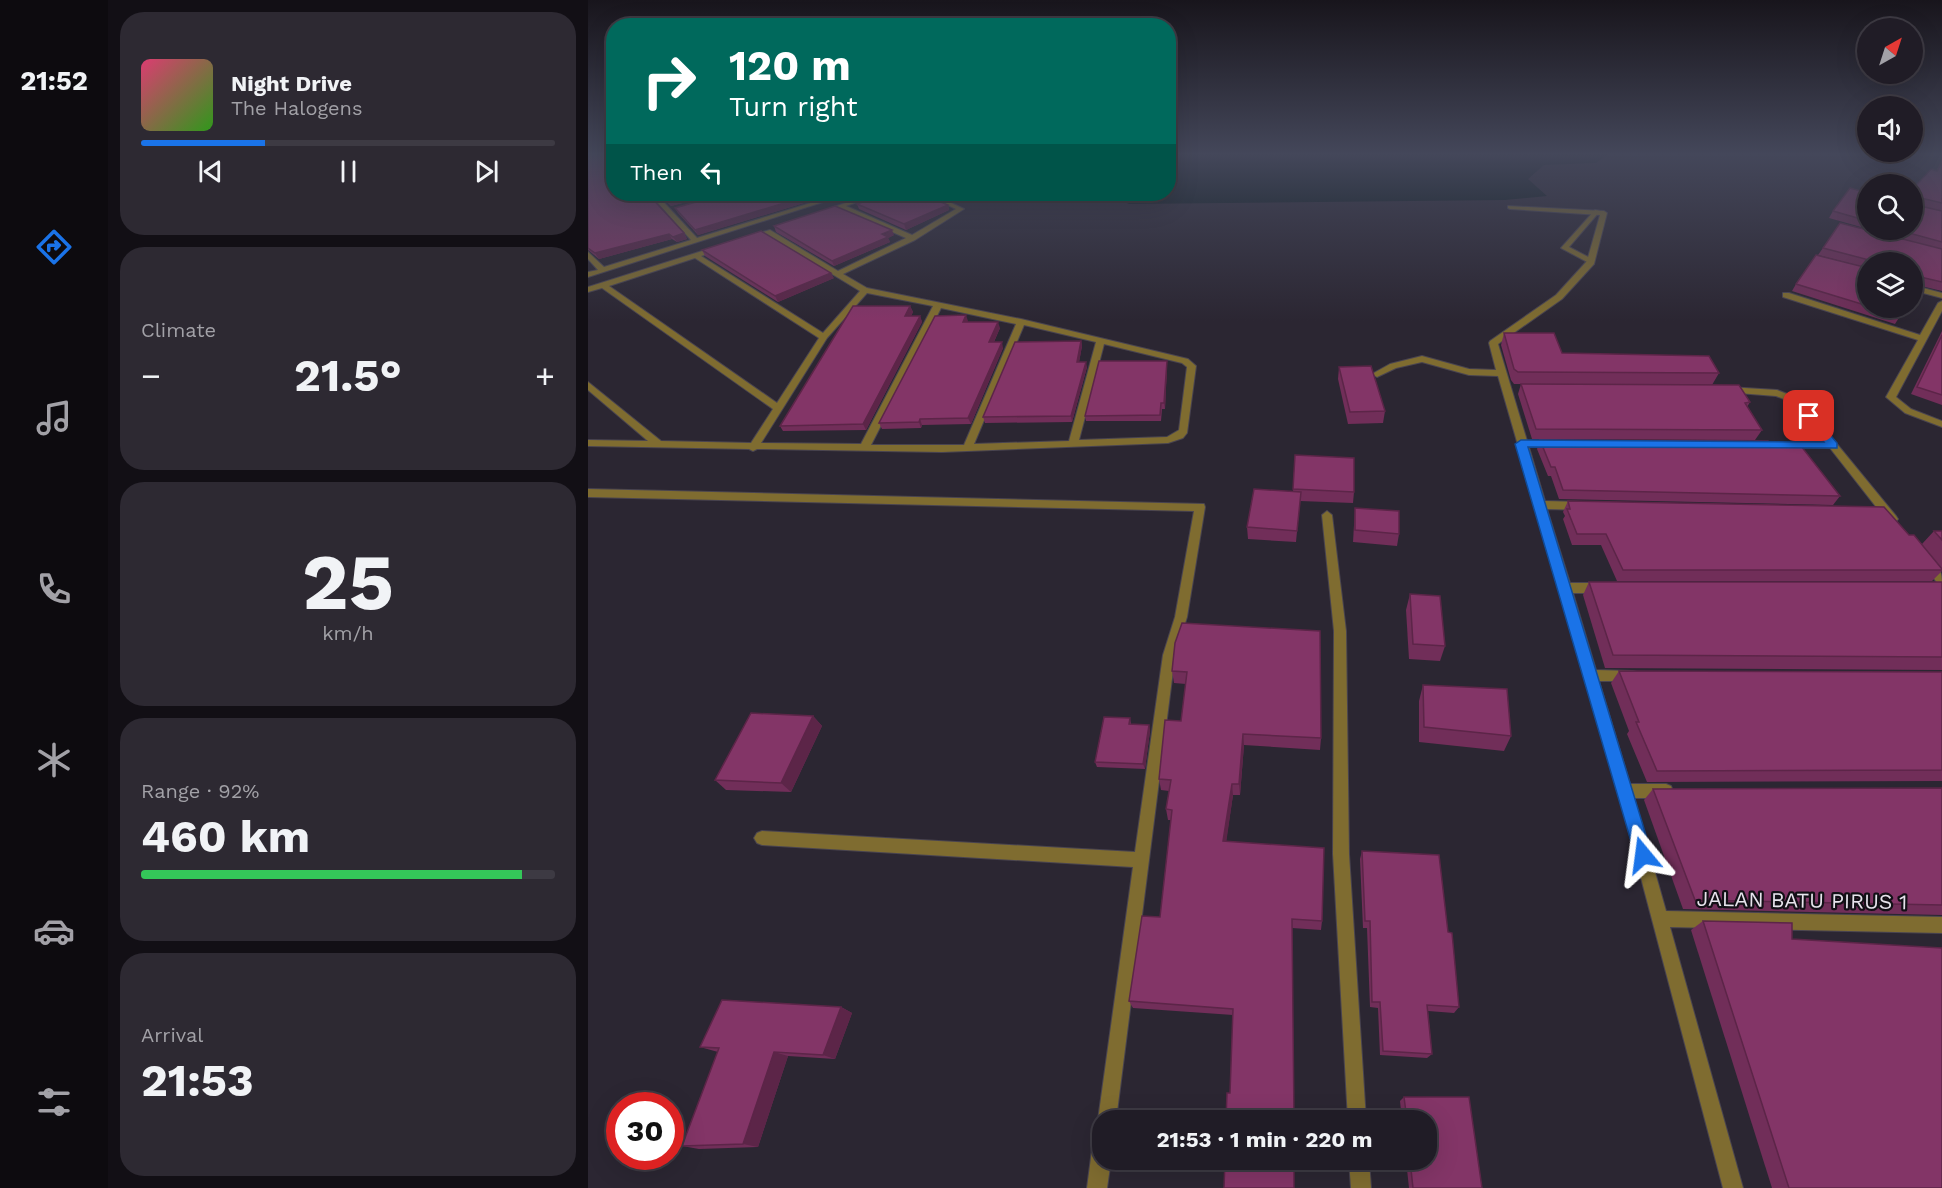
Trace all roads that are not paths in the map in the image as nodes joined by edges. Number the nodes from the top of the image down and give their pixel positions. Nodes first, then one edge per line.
1 (676, 209) edge
2 (796, 209) edge
3 (831, 209) edge
4 (848, 209) edge
5 (960, 209) edge
6 (1563, 209) edge
7 (671, 211) joint
8 (1597, 211) junction
9 (819, 214) edge
10 (777, 228) edge
11 (767, 231) junction
12 (757, 235) edge
13 (912, 238) junction
14 (696, 241) junction
15 (726, 245) edge
16 (588, 254) edge
17 (695, 255) junction
18 (1591, 262) junction
19 (603, 271) junction
20 (837, 274) junction
21 (588, 275) edge
22 (603, 285) junction
23 (588, 290) edge
24 (865, 290) junction
25 (1923, 290) edge
26 (1786, 295) dead end
27 (1942, 296) edge
28 (1942, 303) edge
29 (938, 305) junction
30 (1021, 322) junction
31 (824, 337) junction
32 (1924, 339) junction
33 (1101, 341) junction
34 (1496, 373) junction
35 (1377, 374) dead end
36 (588, 385) edge
37 (1713, 390) edge
38 (777, 407) junction
39 (1942, 424) edge
40 (588, 443) edge
41 (658, 444) junction
42 (1073, 445) junction
43 (1749, 445) edge
44 (1833, 445) junction
45 (753, 448) junction
46 (864, 448) junction
47 (968, 448) junction
48 (588, 493) edge
49 (1540, 505) junction
50 (1599, 506) edge
51 (1327, 515) dead end
52 (1902, 530) edge
53 (1922, 555) edge
54 (1942, 580) edge
55 (1565, 588) junction
56 (1612, 588) edge
57 (1591, 675) junction
58 (1650, 676) edge
59 (1625, 791) junction
60 (1684, 791) edge
61 (762, 838) dead end
62 (1142, 860) junction
63 (1661, 919) junction
64 (1942, 925) edge
65 (1108, 1110) edge
66 (1356, 1110) edge
67 (1099, 1170) edge
68 (1360, 1170) edge
69 (1097, 1188) edge
70 (1361, 1188) edge
71 (1733, 1188) edge

1 - 7 street
2 - 14 street
3 - 9 street
4 - 13 street
5 - 13 street
6 - 8 street
7 - 14 street
8 - 18 street
8 - 18 street
10 - 11 street
11 - 12 street
11 - 20 street
13 - 20 street
14 - 19 street
15 - 17 street
16 - 19 street
17 - 22 street
17 - 31 street
18 - 34 street
19 - 21 street
20 - 24 street
22 - 23 street
22 - 38 street
24 - 29 street
24 - 31 street
25 - 27 street
26 - 32 street
28 - 32 street
29 - 30 street
29 - 46 street
30 - 33 street
30 - 47 street
31 - 38 street
32 - 39 street
33 - 42 street
33 - 42 street
34 - 35 street
34 - 49 street
36 - 41 street
37 - 44 street
38 - 45 street
40 - 41 street
41 - 45 street
42 - 47 street
43 - 44 street
44 - 52 street
45 - 46 street
46 - 47 street
48 - 62 street
49 - 50 street
49 - 55 street
51 - 66 street
53 - 54 street
55 - 56 street
55 - 57 street
57 - 58 street
57 - 59 street
59 - 60 street
59 - 63 street
61 - 62 street
62 - 65 street
63 - 64 street, JALAN BATU PIRUS 1
63 - 71 street
67 - 69 street
68 - 70 street

